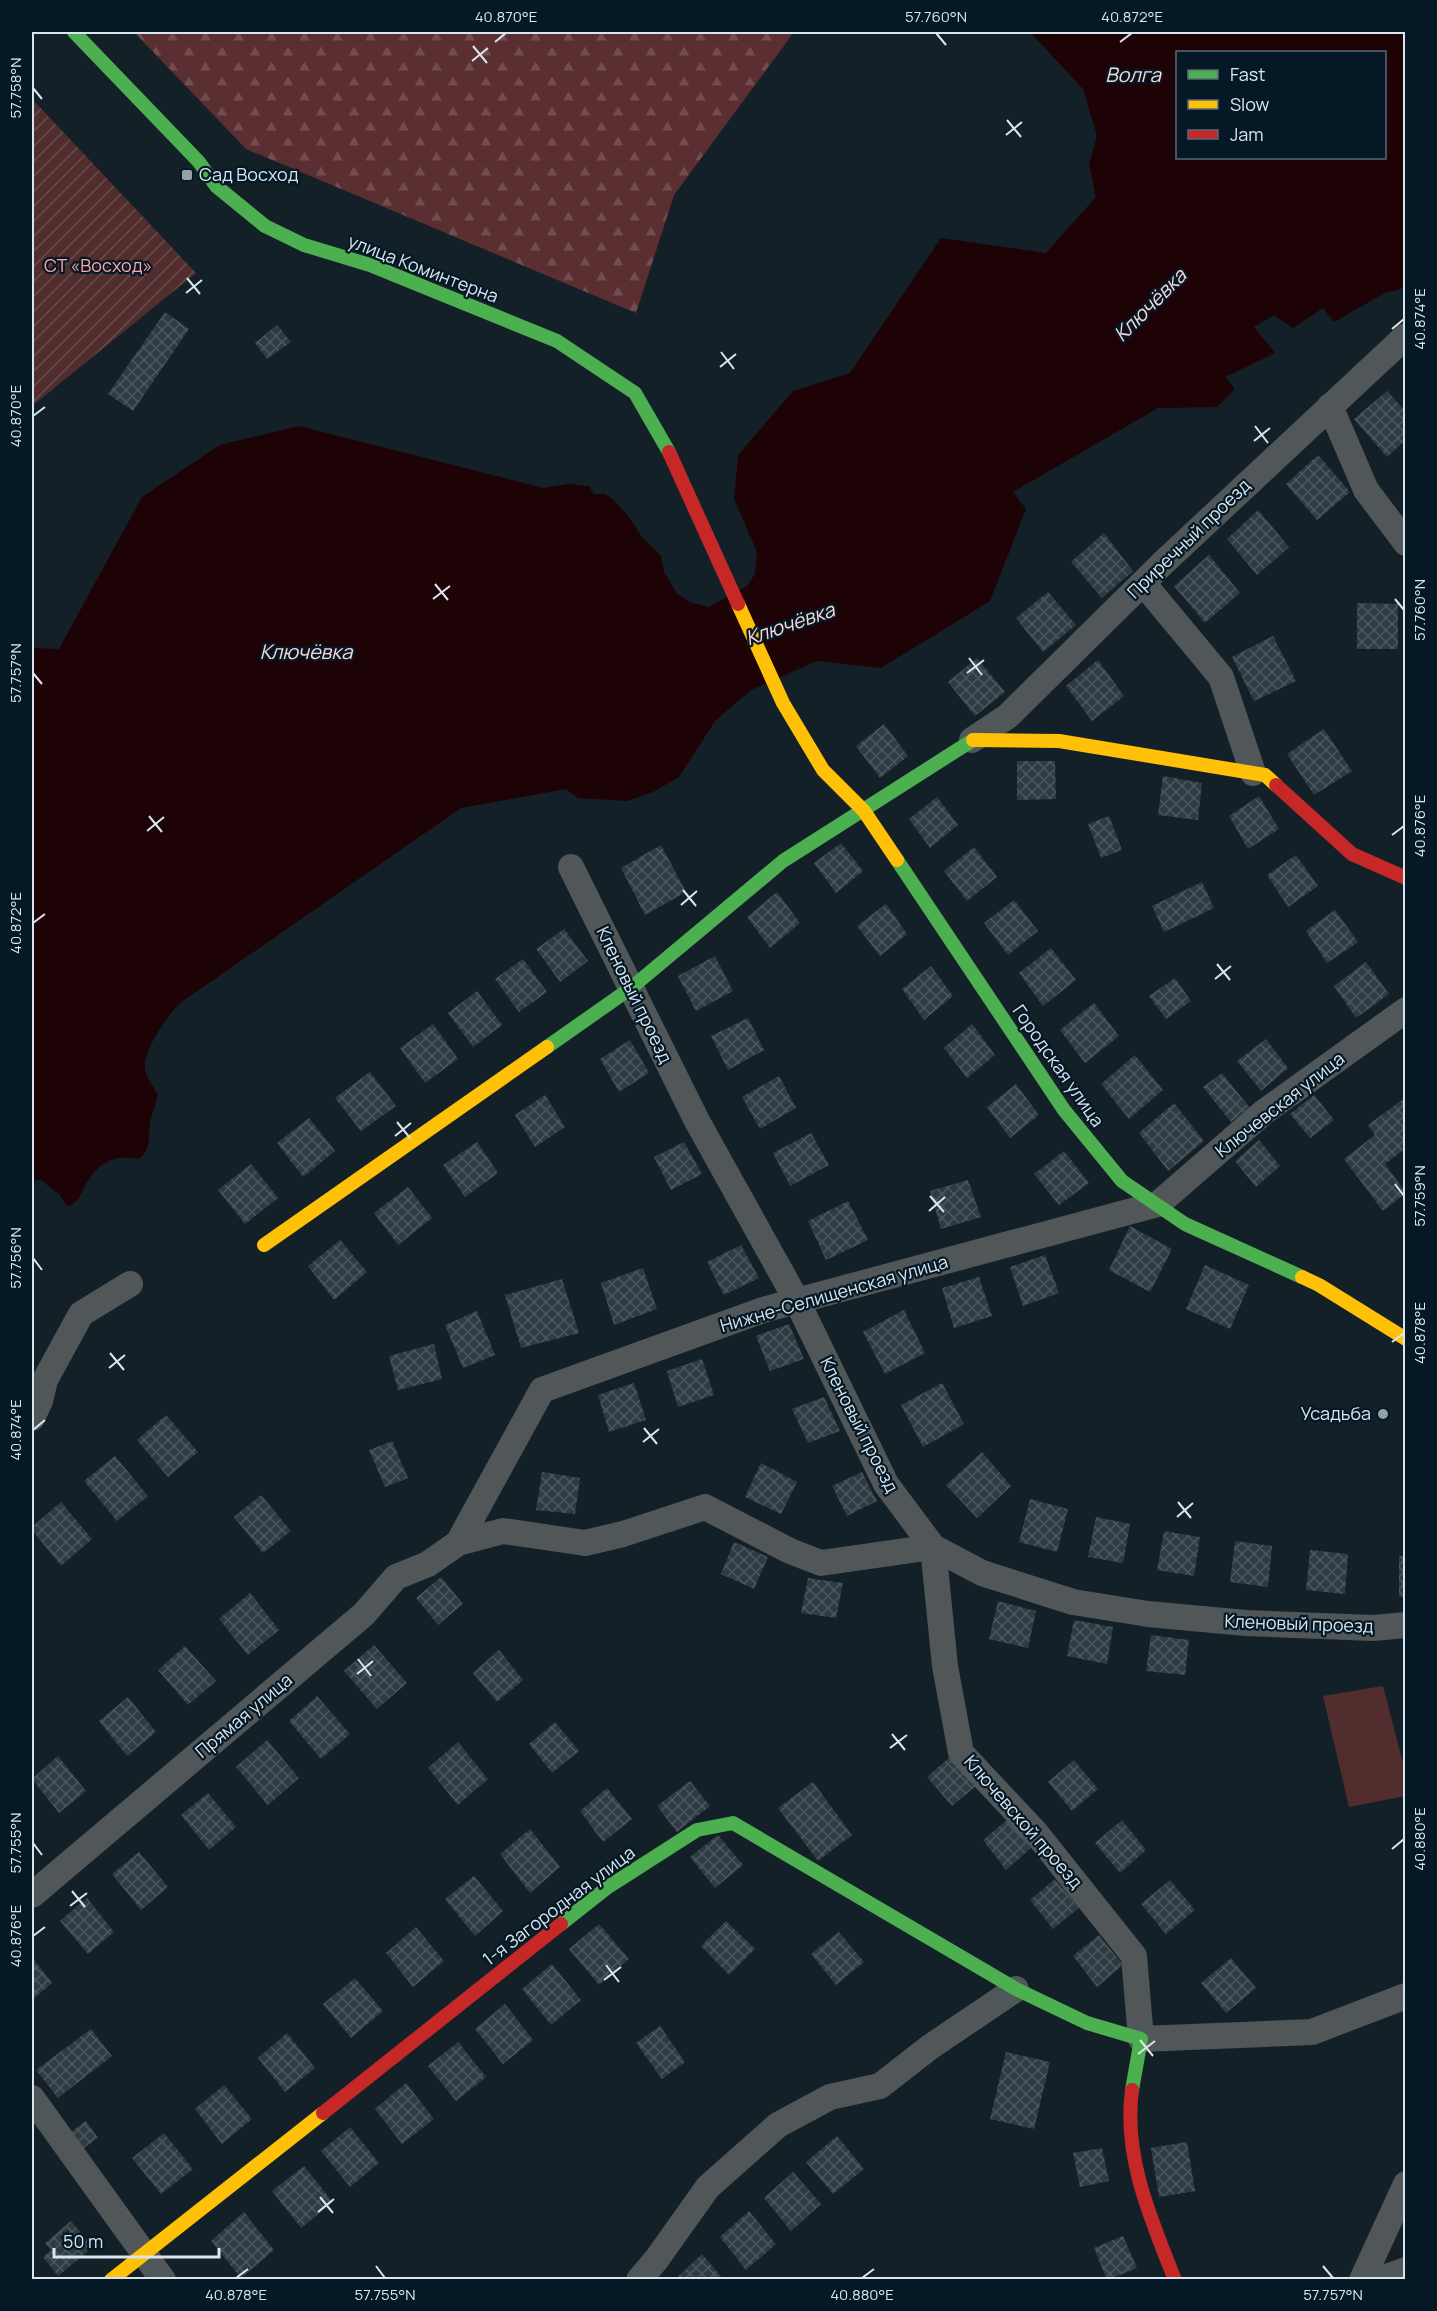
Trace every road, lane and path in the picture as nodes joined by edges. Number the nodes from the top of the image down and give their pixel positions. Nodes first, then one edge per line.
1 (74, 32) edge
2 (1406, 336) edge
3 (1330, 406) junction
4 (1406, 543) edge
5 (1143, 583) junction
6 (783, 703) joint
7 (972, 740) junction
8 (1253, 773) junction
9 (864, 811) junction
10 (571, 867) dead end
11 (1406, 878) edge
12 (631, 988) junction
13 (1406, 1010) edge
14 (1158, 1204) junction
15 (264, 1245) dead end
16 (129, 1284) dead end
17 (797, 1301) junction
18 (1406, 1339) edge
19 (32, 1418) edge
20 (458, 1543) junction
21 (933, 1547) junction
22 (1406, 1625) edge
23 (32, 1895) edge
24 (1016, 1989) junction
25 (1406, 1996) edge
26 (1141, 2038) junction
27 (32, 2098) edge
28 (1406, 2184) edge
29 (143, 2254) junction
30 (1406, 2270) edge
31 (111, 2280) edge
32 (163, 2280) edge
33 (639, 2280) edge
34 (1175, 2280) edge
35 (1362, 2280) edge
36 (1378, 2280) edge

1 - 6 street, улица Коминтерна
2 - 3 street, Приречный проезд
3 - 4 street
3 - 5 street, Приречный проезд
5 - 7 street, Приречный проезд
5 - 8 street
6 - 9 street, Городская улица
7 - 8 street
7 - 9 street
8 - 11 street
9 - 12 street
9 - 14 street, Городская улица
10 - 12 street, Кленовый проезд
12 - 15 street
12 - 17 street, Кленовый проезд
13 - 14 street, Ключевская улица
14 - 17 street, Нижне-Селищенская улица
14 - 18 street, Городская улица
16 - 19 street
17 - 20 street, Нижне-Селищенская улица
17 - 21 street, Кленовый проезд
20 - 21 street
20 - 23 street, Прямая улица
21 - 22 street, Кленовый проезд
21 - 26 street, Ключевской проезд
24 - 26 street, 1-я Загородная улица
24 - 29 street, 1-я Загородная улица
24 - 33 street
25 - 26 street
26 - 34 street, Ключевской проезд
27 - 29 street
28 - 35 street
29 - 31 street, 1-я Загородная улица
29 - 32 street
30 - 36 street

